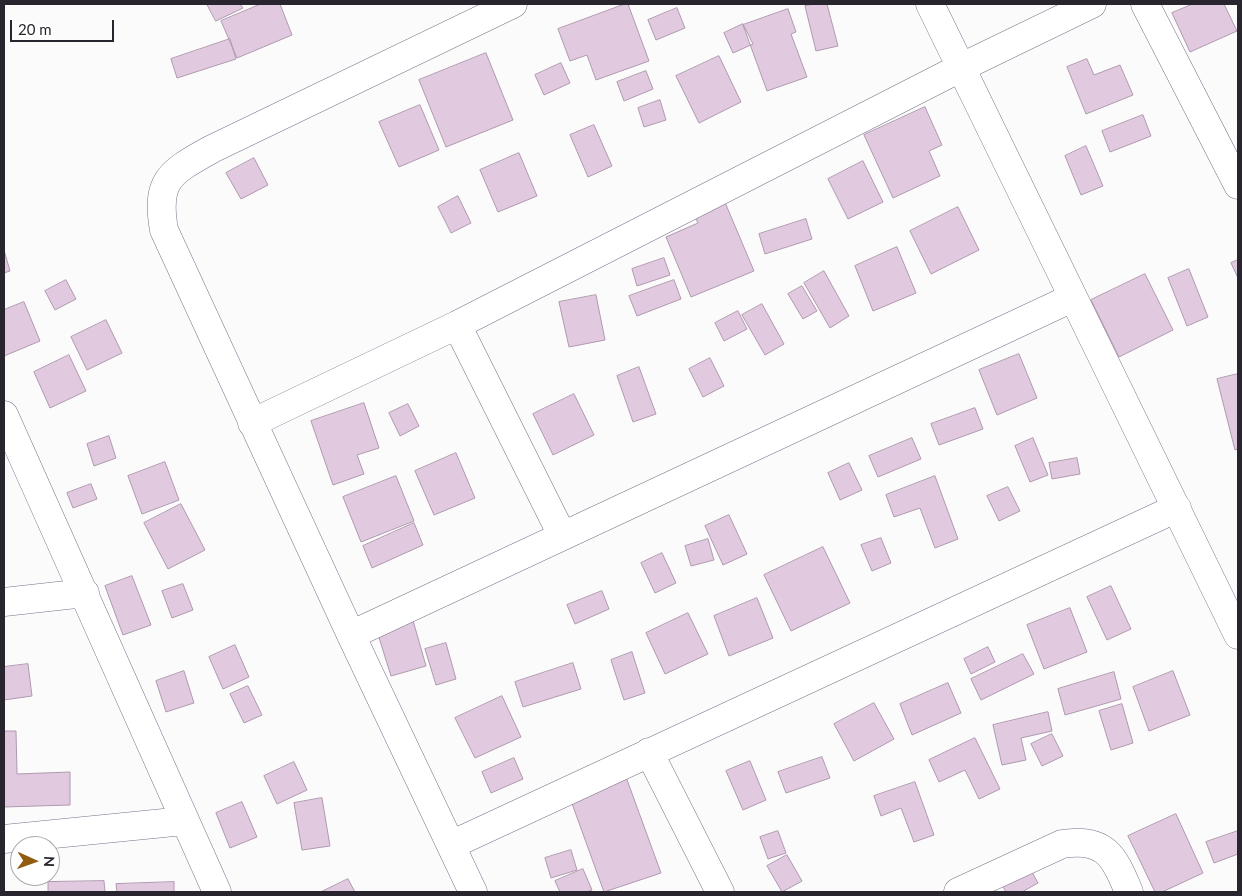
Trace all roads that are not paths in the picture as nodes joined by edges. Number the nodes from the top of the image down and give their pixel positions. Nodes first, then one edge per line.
1 (513, 4) edge
2 (930, 4) edge
3 (1092, 4) edge
4 (1145, 4) edge
5 (962, 67) junction
6 (1238, 185) edge
7 (1072, 298) junction
8 (457, 325) junction
9 (4, 415) edge
10 (252, 423) junction
11 (1177, 508) junction
12 (562, 535) junction
13 (85, 593) junction
14 (4, 602) edge
15 (351, 635) junction
16 (1238, 635) edge
17 (649, 752) junction
18 (184, 821) junction
19 (4, 838) edge
20 (451, 844) junction
21 (217, 892) edge
22 (473, 892) edge
23 (720, 892) edge
24 (958, 892) edge
25 (1129, 892) edge

1 - 10 street
2 - 5 street
3 - 5 street
4 - 6 street
5 - 7 street
5 - 8 street
7 - 11 street
7 - 12 street
8 - 10 street
8 - 12 street
9 - 13 street
10 - 15 street
11 - 16 street
11 - 17 street
12 - 15 street
13 - 14 street
13 - 18 street
15 - 20 street
17 - 20 street
17 - 23 street
18 - 19 street
18 - 21 street
20 - 22 street
24 - 25 street

